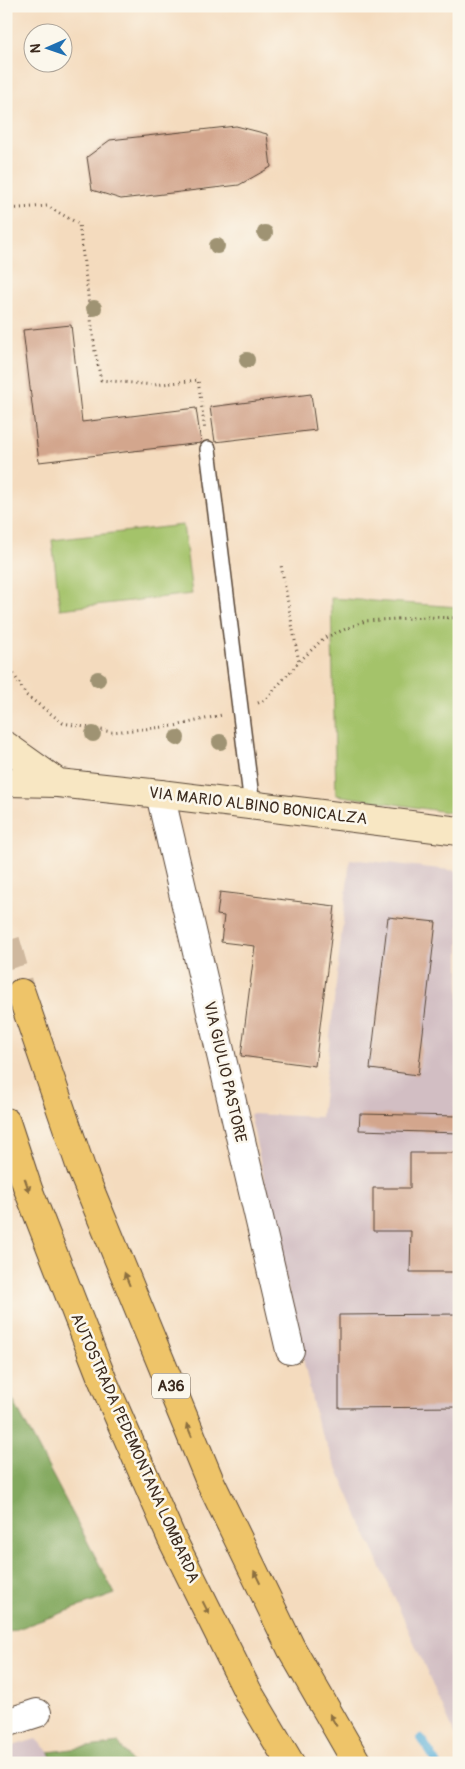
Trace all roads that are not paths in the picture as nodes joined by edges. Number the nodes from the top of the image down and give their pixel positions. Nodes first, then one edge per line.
1 (208, 449) road end
2 (6, 746) edge
3 (6, 782) edge
4 (58, 783) junction
5 (160, 794) junction
6 (252, 805) junction
7 (459, 831) edge
8 (21, 993) tunnel mouth
9 (6, 1122) edge
10 (290, 1350) dead end
11 (37, 1714) dead end
12 (6, 1723) edge
13 (290, 1763) edge
14 (357, 1763) edge

1 - 6 lane
2 - 4 main road, VIA MARIO ALBINO BONICALZA
3 - 4 main road, VIA MARIO ALBINO BONICALZA
4 - 5 main road, VIA MARIO ALBINO BONICALZA
5 - 6 main road, VIA MARIO ALBINO BONICALZA
5 - 10 street, VIA GIULIO PASTORE
6 - 7 main road, VIA MARIO ALBINO BONICALZA
14 -> 8 highway, A36
9 -> 13 highway, AUTOSTRADA PEDEMONTANA LOMBARDA
11 - 12 street

